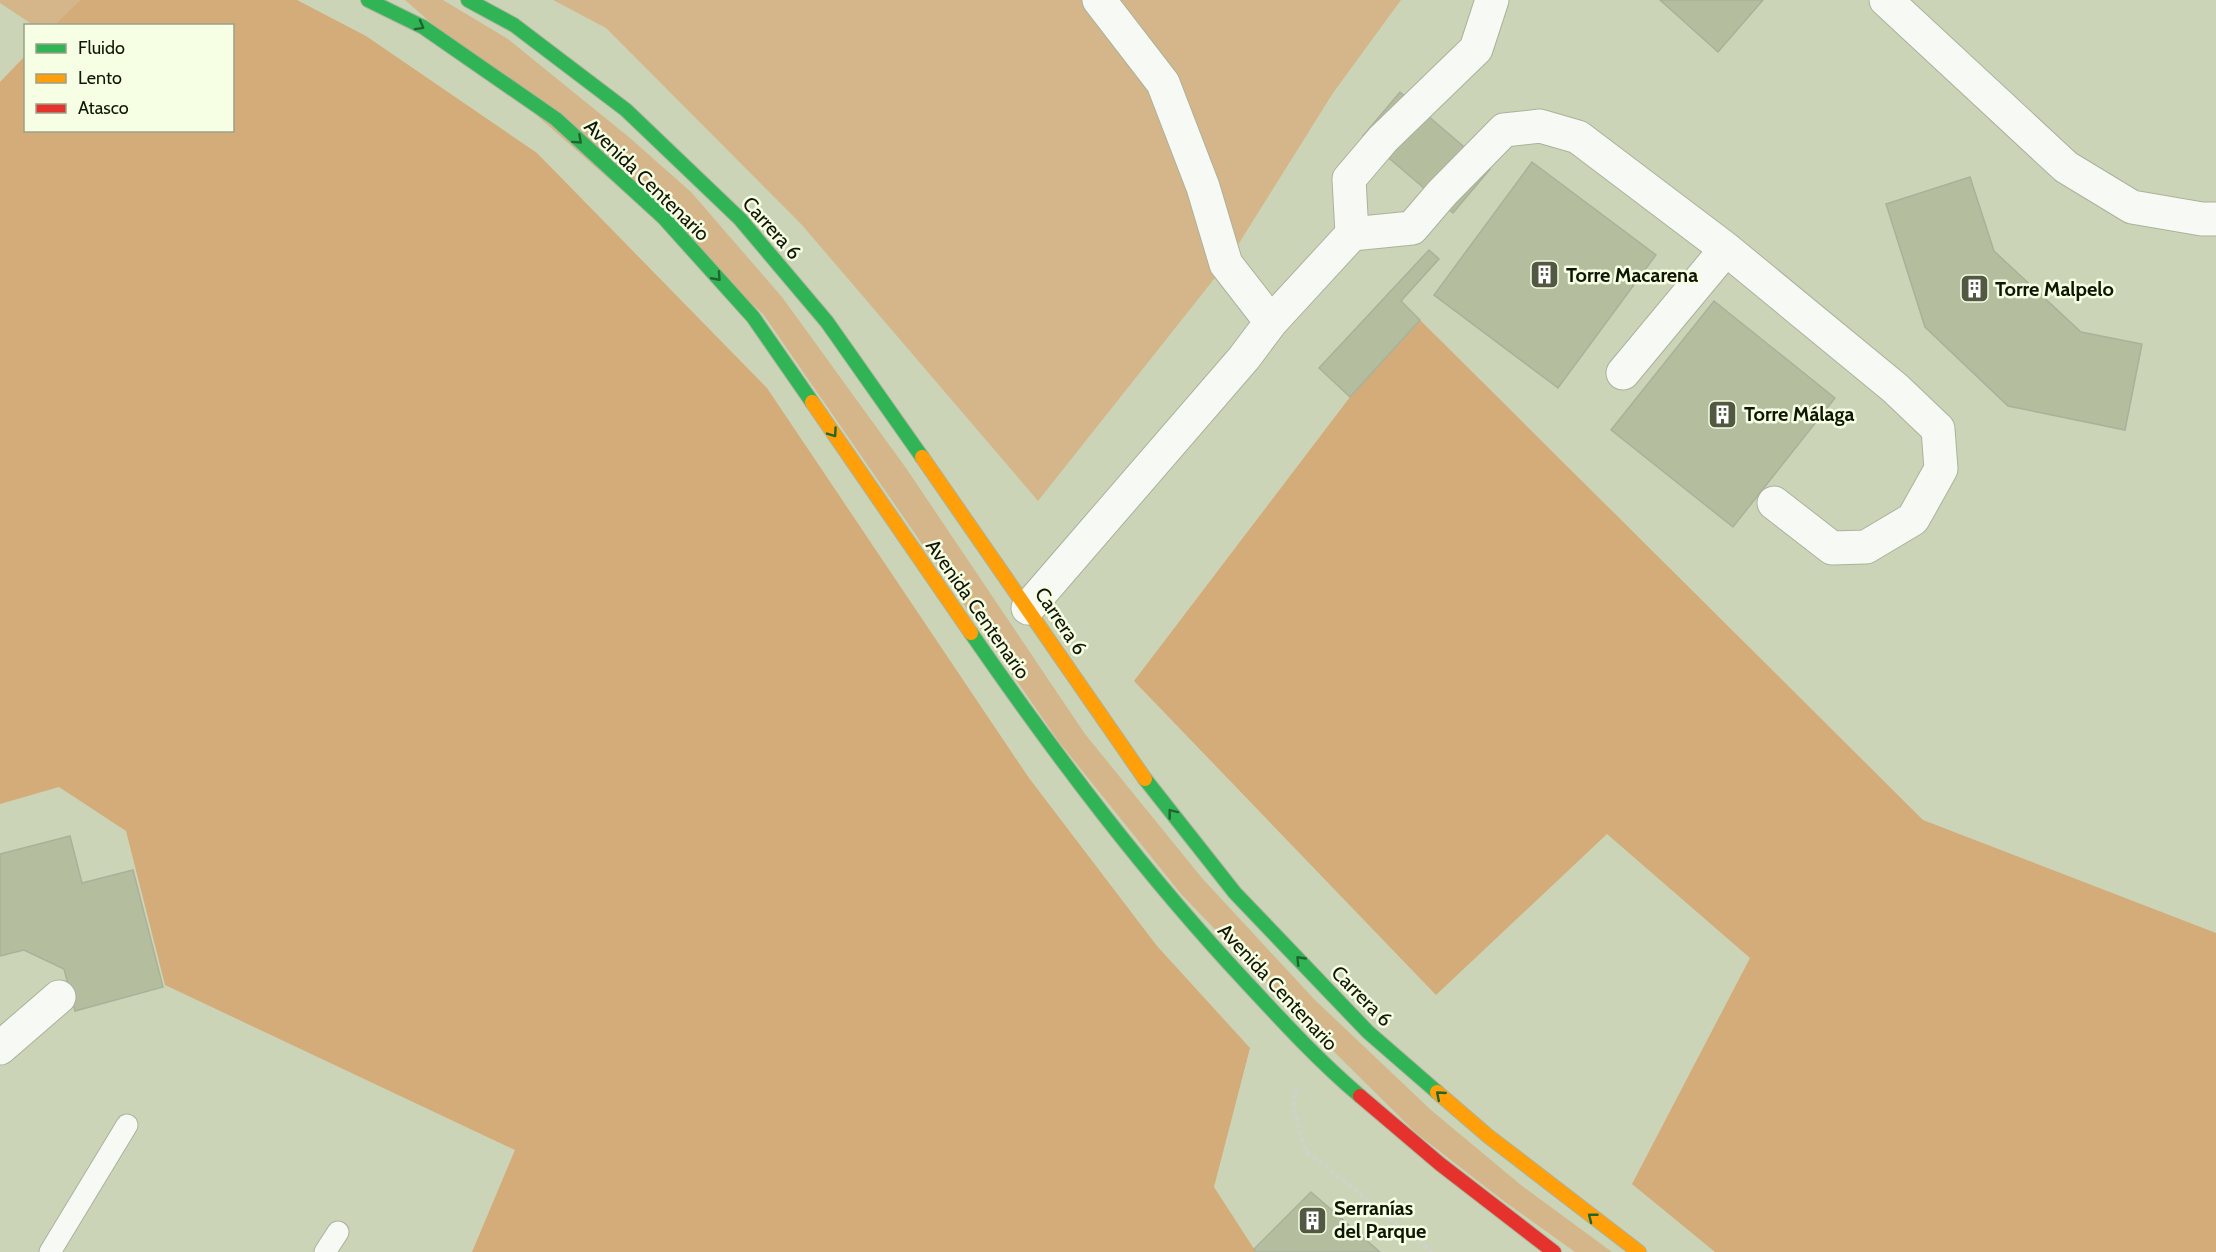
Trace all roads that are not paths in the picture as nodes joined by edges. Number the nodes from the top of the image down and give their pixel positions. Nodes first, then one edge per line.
1 (368, 0) edge
2 (468, 0) edge
3 (1099, 0) edge
4 (1492, 0) edge
5 (1886, 0) edge
6 (2216, 219) edge
7 (1352, 234) junction
8 (1726, 249) junction
9 (1271, 322) junction
10 (1623, 373) dead end
11 (1774, 503) dead end
12 (1029, 608) junction
13 (59, 997) dead end
14 (0, 1048) edge
15 (127, 1125) dead end
16 (339, 1232) dead end
17 (50, 1252) edge
18 (325, 1252) edge
19 (1554, 1252) edge
20 (1639, 1252) edge

1 -> 19 main road, Avenida Centenario
2 - 12 main road, Carrera 6
3 - 9 street
4 - 7 street
5 - 6 street
7 - 8 street
7 - 9 street
8 - 10 street
8 - 11 street
9 - 12 street
20 -> 12 main road, Carrera 6
13 - 14 street
15 - 17 lane
16 - 18 lane

